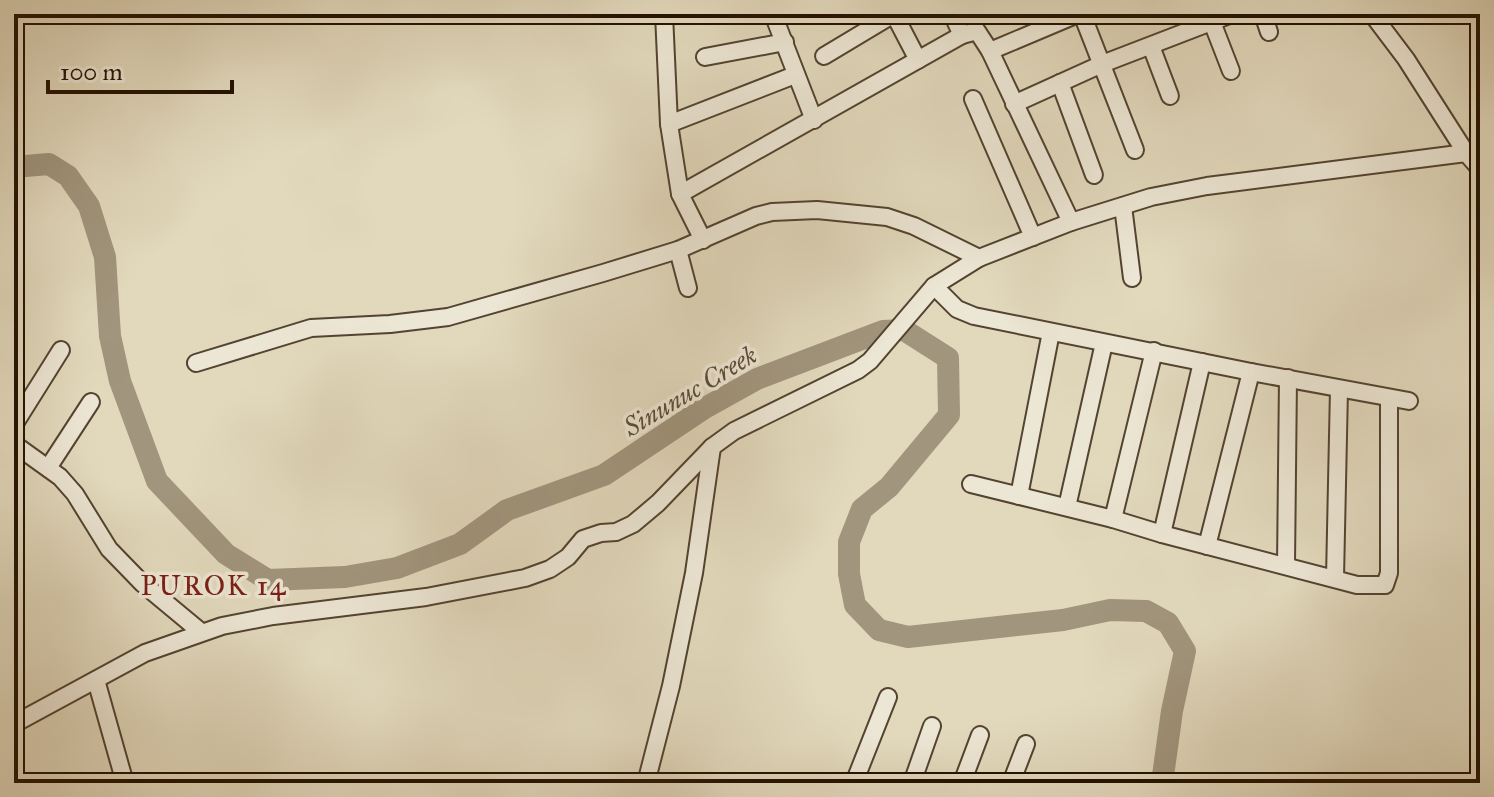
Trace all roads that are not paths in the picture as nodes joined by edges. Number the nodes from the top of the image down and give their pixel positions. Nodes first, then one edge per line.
1 (773, 14) edge
2 (894, 14) edge
3 (952, 14) edge
4 (1080, 14) edge
5 (1232, 14) edge
6 (1263, 14) edge
7 (667, 15) edge
8 (1376, 16) edge
9 (1212, 22) junction
10 (1269, 32) dead end
11 (962, 35) junction
12 (785, 42) junction
13 (1151, 46) junction
14 (990, 51) junction
15 (824, 56) dead end
16 (705, 57) dead end
17 (918, 60) junction
18 (1102, 64) junction
19 (1231, 71) dead end
20 (795, 75) junction
21 (1060, 83) junction
22 (1170, 96) dead end
23 (973, 99) dead end
24 (1014, 104) junction
25 (814, 120) junction
26 (669, 124) junction
27 (1135, 150) dead end
28 (1466, 153) junction
29 (1480, 169) edge
30 (1094, 175) dead end
31 (680, 194) junction
32 (1123, 206) junction
33 (1071, 222) junction
34 (1033, 237) junction
35 (703, 240) junction
36 (678, 250) junction
37 (979, 258) junction
38 (1132, 278) dead end
39 (934, 286) junction
40 (688, 288) dead end
41 (1051, 332) junction
42 (1104, 343) junction
43 (61, 350) dead end
44 (1154, 351) junction
45 (1202, 362) junction
46 (196, 363) dead end
47 (1251, 372) junction
48 (1288, 378) junction
49 (1339, 389) junction
50 (1389, 398) junction
51 (1409, 401) dead end
52 (91, 402) dead end
53 (14, 425) edge
54 (14, 444) edge
55 (712, 447) junction
56 (48, 468) junction
57 (971, 484) dead end
58 (1019, 496) junction
59 (1067, 507) junction
60 (1113, 519) junction
61 (1162, 534) junction
62 (1207, 546) junction
63 (1286, 565) junction
64 (1335, 578) junction
65 (201, 632) junction
66 (96, 680) junction
67 (888, 697) dead end
68 (14, 724) edge
69 (932, 726) dead end
70 (980, 735) dead end
71 (1026, 744) dead end
72 (125, 783) edge
73 (646, 783) edge
74 (854, 783) edge
75 (912, 783) edge
76 (962, 783) edge
77 (1011, 783) edge

1 - 12 street
2 - 15 street
2 - 17 street
3 - 11 street
4 - 14 street
4 - 18 street
5 - 9 street
6 - 10 street
7 - 26 street
8 - 28 street
9 - 13 street
9 - 19 street
11 - 14 street
11 - 17 street
12 - 16 street
12 - 20 street
13 - 18 street
13 - 22 street
14 - 24 street
17 - 25 street
18 - 21 street
18 - 27 street
20 - 25 street
20 - 26 street
21 - 24 street
21 - 30 street
23 - 34 street
24 - 33 street
25 - 31 street
26 - 31 street
28 - 29 street
28 - 32 street
31 - 35 street
32 - 33 street
32 - 38 street
33 - 34 street
34 - 37 street
35 - 36 street
35 - 37 street
36 - 40 street
36 - 46 street
37 - 39 street
39 - 41 street
39 - 55 street
41 - 42 street
41 - 58 street
42 - 44 street
42 - 59 street
43 - 53 street
44 - 45 street
44 - 60 street
45 - 47 street
45 - 61 street
47 - 48 street
47 - 62 street
48 - 49 street
48 - 63 street
49 - 50 street
49 - 64 street
50 - 51 street
50 - 64 street
52 - 56 street
54 - 56 street
55 - 65 street
55 - 73 street
56 - 65 street
57 - 58 street
58 - 59 street
59 - 60 street
60 - 61 street
61 - 62 street
62 - 63 street
63 - 64 street
65 - 66 street
66 - 68 street
66 - 72 street
67 - 74 street
69 - 75 street
70 - 76 street
71 - 77 street

